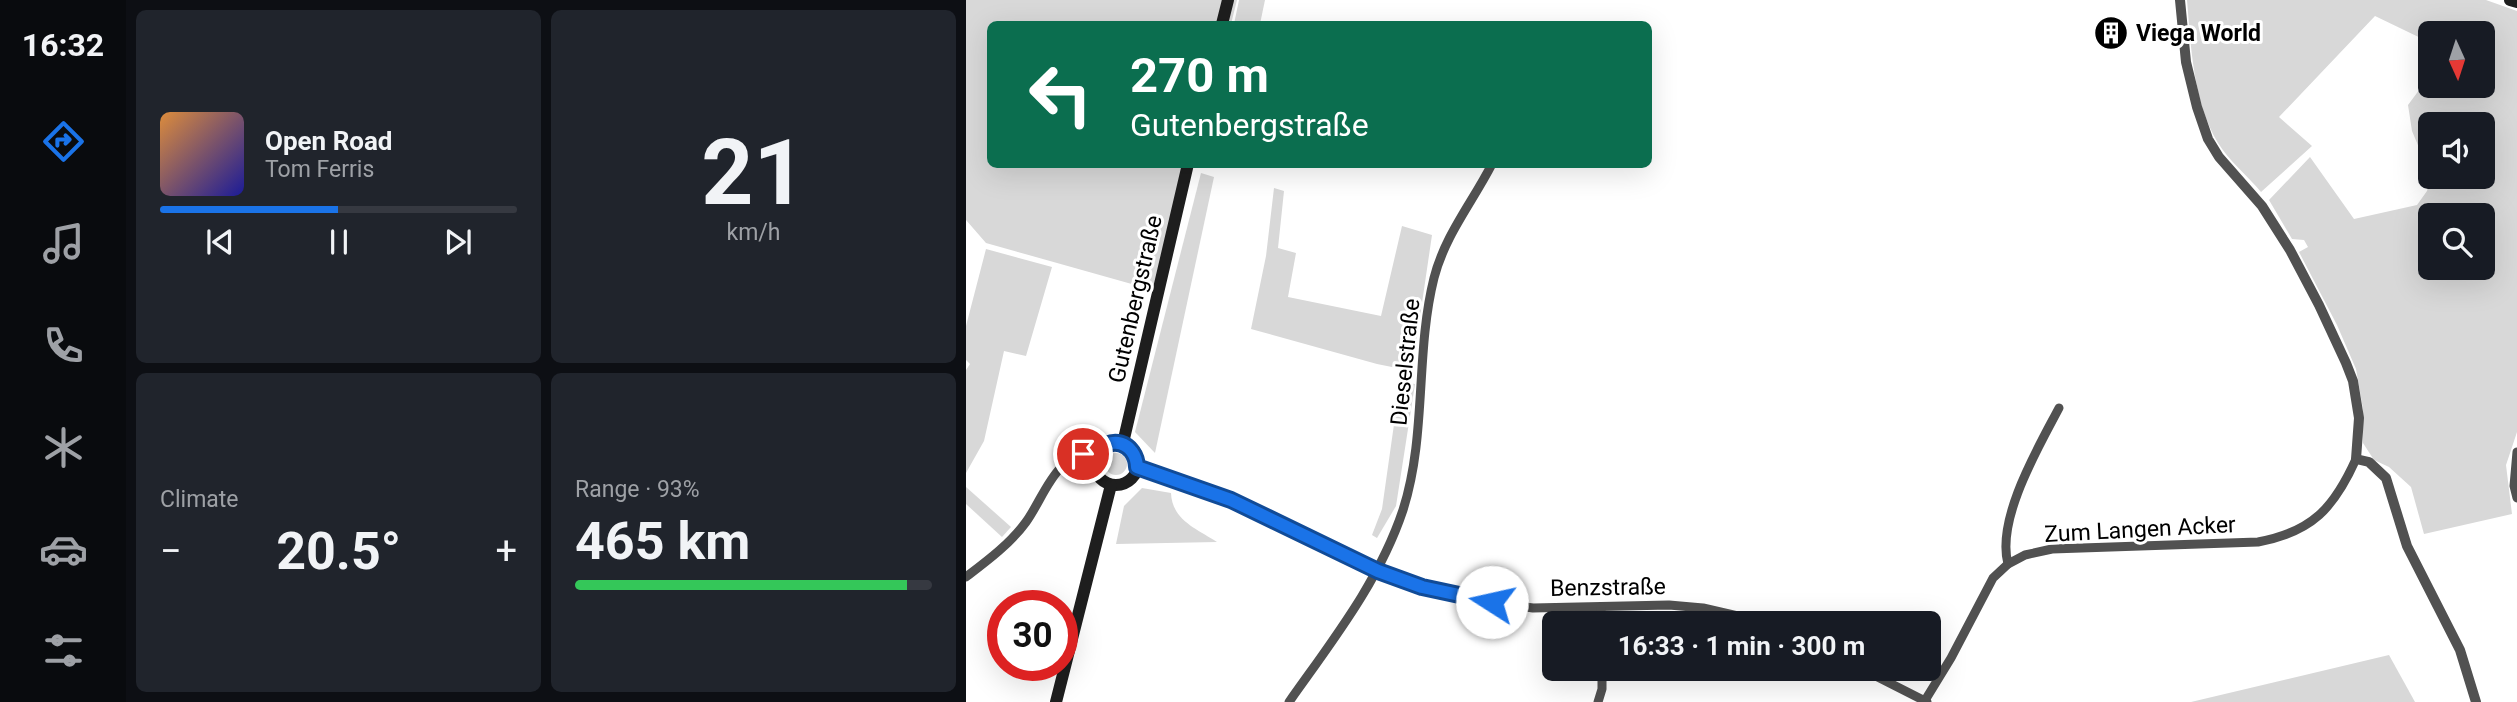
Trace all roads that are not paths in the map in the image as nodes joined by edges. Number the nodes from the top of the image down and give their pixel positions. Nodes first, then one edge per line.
1 (1228, 0) edge
2 (2180, 0) edge
3 (2510, 0) edge
4 (2517, 2) edge
5 (1223, 21) edge
6 (1187, 168) edge
7 (1490, 168) edge
8 (2059, 408) dead end
9 (1123, 443) junction
10 (1096, 456) junction
11 (2356, 459) junction
12 (2516, 459) edge
13 (1137, 467) junction
14 (1111, 485) junction
15 (2517, 498) edge
16 (2008, 564) junction
17 (1378, 571) junction
18 (966, 577) edge
19 (1601, 607) junction
20 (1601, 611) edge
21 (1716, 611) edge
22 (1602, 681) edge
23 (1885, 681) edge
24 (1056, 702) edge
25 (1289, 702) edge
26 (1598, 702) edge
27 (1925, 702) edge
28 (2476, 702) edge

1 - 5 main road
2 - 11 street
3 - 4 main road
6 - 9 main road, Gutenbergstraße
7 - 17 street, Dieselstraße
8 - 16 street
9 - 10 main road
9 - 13 main road
10 - 14 main road
10 - 18 street
11 - 16 street, Zum Langen Acker
11 - 28 street
12 - 15 street
13 - 14 main road
13 - 17 street, Benzstraße
14 - 24 main road
16 - 27 street
17 - 19 street, Benzstraße
17 - 25 street, Dieselstraße
19 - 20 street
19 - 21 street, Benzstraße
22 - 26 street
23 - 27 street

